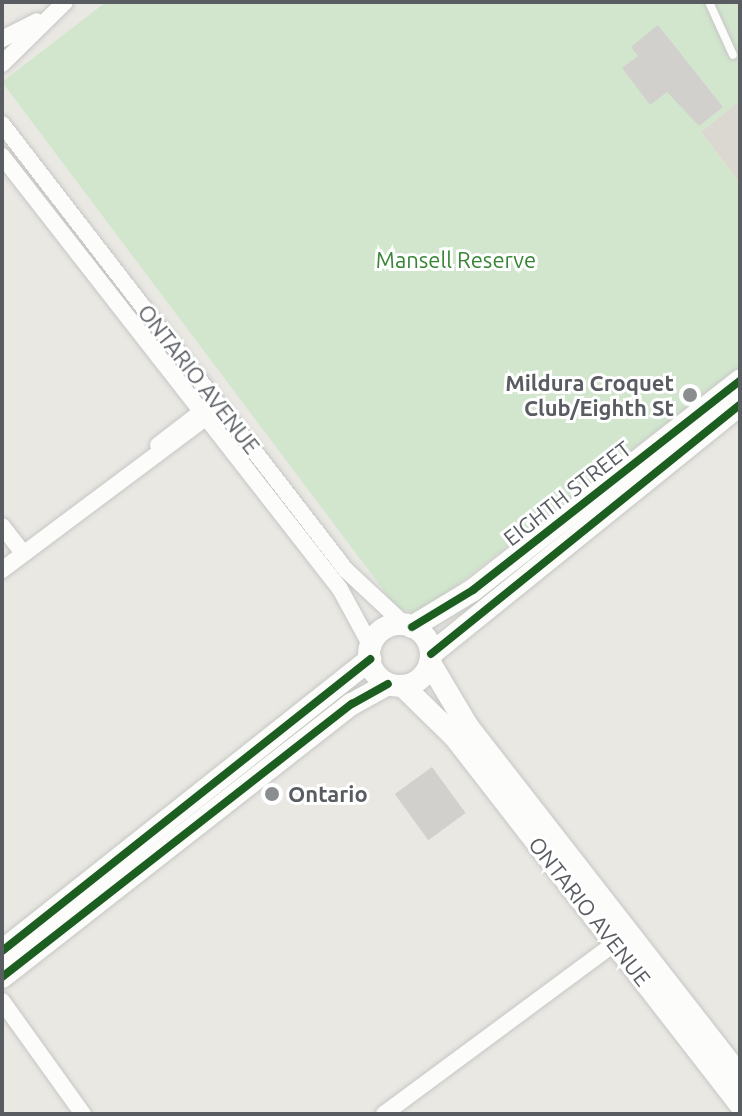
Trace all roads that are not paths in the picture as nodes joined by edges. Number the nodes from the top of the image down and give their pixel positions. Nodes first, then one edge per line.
1 (65, 2) edge
2 (709, 2) edge
3 (45, 17) junction
4 (2, 39) edge
5 (733, 55) dead end
6 (2, 64) edge
7 (2, 124) edge
8 (2, 156) edge
9 (740, 381) edge
10 (218, 404) junction
11 (740, 405) edge
12 (203, 414) junction
13 (2, 526) edge
14 (23, 553) junction
15 (2, 570) edge
16 (409, 626) junction
17 (370, 652) junction
18 (431, 658) junction
19 (396, 685) junction
20 (610, 938) junction
21 (2, 951) edge
22 (2, 977) edge
23 (2, 1001) edge
24 (2, 1019) edge
25 (30, 1045) junction
26 (740, 1077) edge
27 (740, 1105) edge
28 (83, 1114) edge
29 (384, 1114) edge

1 - 3 street
2 - 5 lane
3 - 4 street
3 - 6 street
7 - 10 street, ONTARIO AVENUE
8 - 12 street, ONTARIO AVENUE
9 - 16 street, EIGHTH STREET
10 - 12 street
10 - 16 street, ONTARIO AVENUE
11 - 18 street, EIGHTH STREET
12 - 14 street
12 - 17 street, ONTARIO AVENUE
13 - 14 street
14 - 15 street
16 - 17 street
16 - 18 street
17 - 19 street
17 - 21 street
18 - 19 street
18 - 26 street, ONTARIO AVENUE
19 - 20 street, ONTARIO AVENUE
19 - 22 street
20 - 27 street, ONTARIO AVENUE
20 - 29 street
23 - 25 street
24 - 25 street
25 - 28 street

